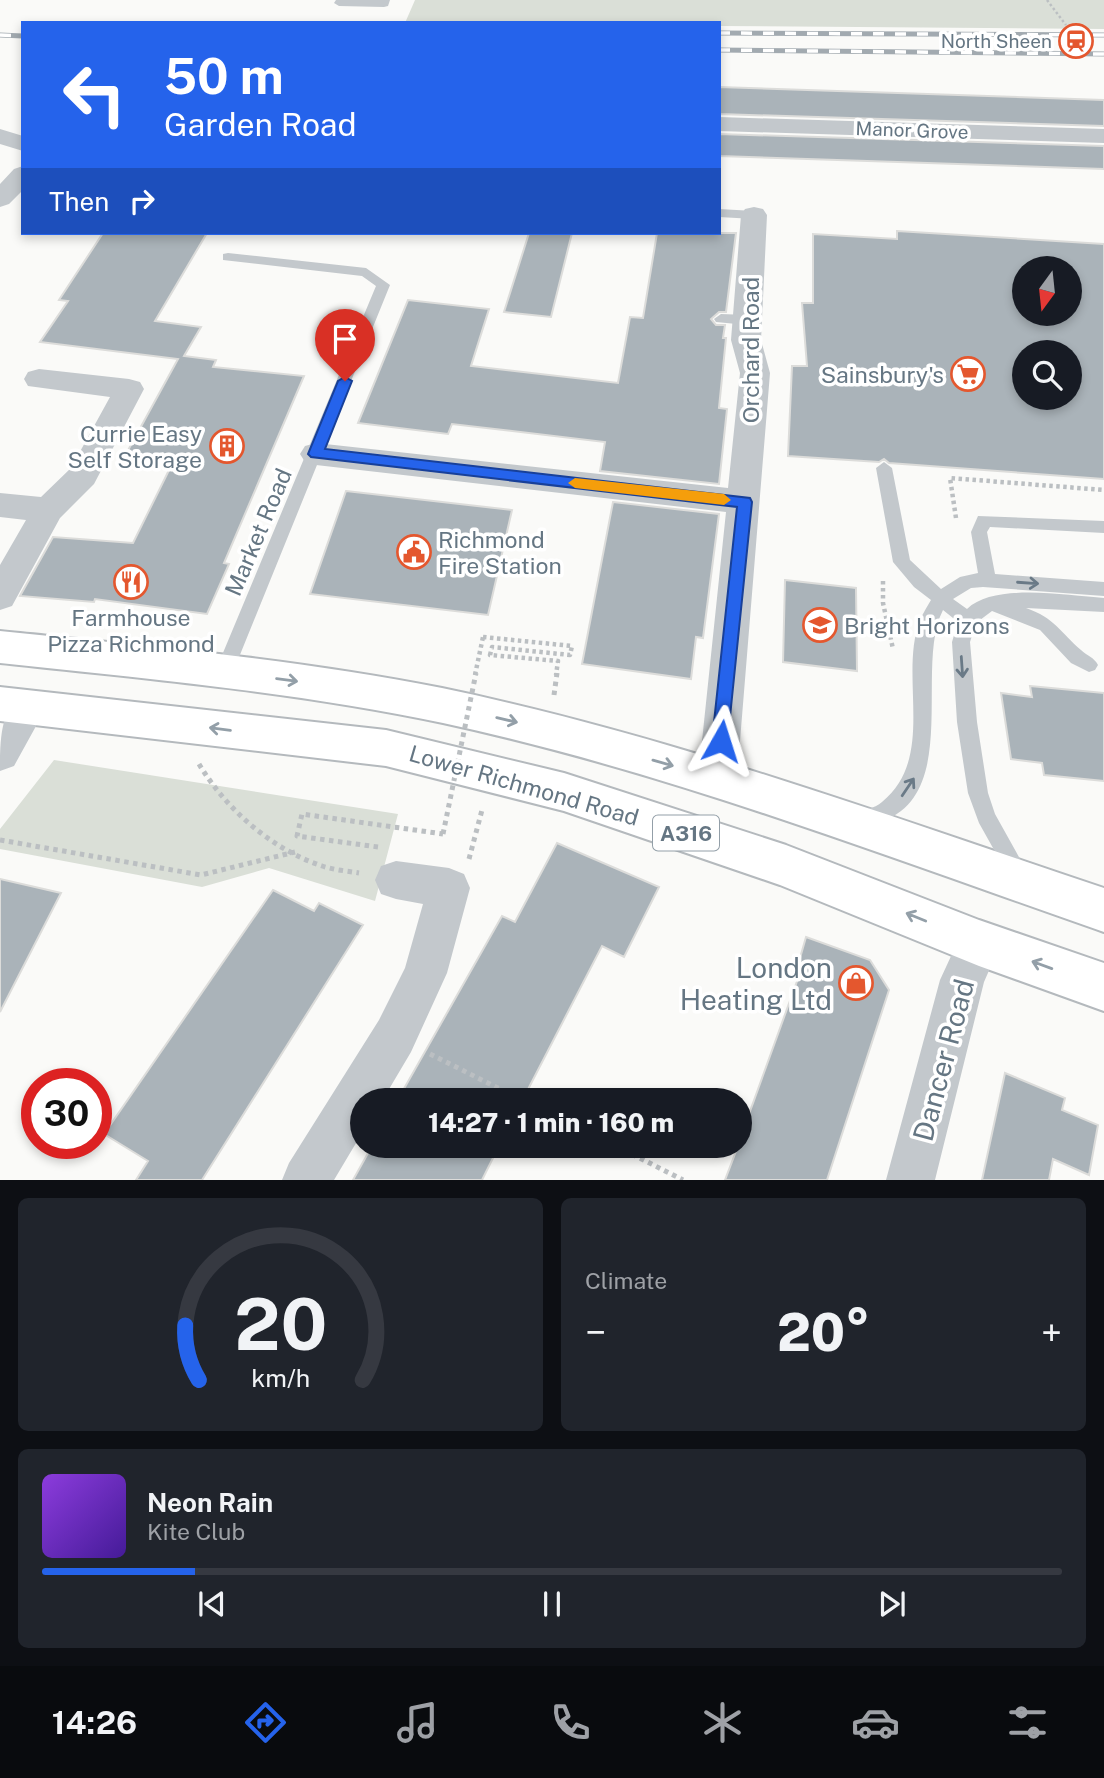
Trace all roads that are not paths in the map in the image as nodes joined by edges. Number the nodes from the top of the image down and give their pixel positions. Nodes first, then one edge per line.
1 (341, 0) edge
2 (386, 0) edge
3 (721, 124) edge
4 (0, 135) edge
5 (1104, 136) edge
6 (21, 143) edge
7 (21, 176) edge
8 (0, 199) edge
9 (721, 213) edge
10 (754, 215) joint
11 (228, 257) dead end
12 (39, 380) dead end
13 (316, 454) junction
14 (884, 468) dead end
15 (745, 502) junction
16 (0, 505) edge
17 (47, 510) junction
18 (1104, 527) edge
19 (988, 581) junction
20 (1104, 589) edge
21 (0, 596) edge
22 (940, 597) junction
23 (991, 603) junction
24 (1104, 605) edge
25 (968, 620) junction
26 (0, 647) edge
27 (1089, 665) dead end
28 (225, 672) junction
29 (352, 690) junction
30 (14, 706) edge
31 (386, 748) junction
32 (0, 754) edge
33 (713, 777) junction
34 (853, 823) junction
35 (393, 865) road end
36 (1024, 883) junction
37 (1104, 910) edge
38 (979, 943) junction
39 (1104, 987) edge
40 (306, 1180) edge
41 (910, 1180) edge

1 - 2 lane
3 - 5 street, Manor Grove
4 - 6 street
7 - 8 street
9 - 10 lane
10 - 15 street, Orchard Road
11 - 13 lane, Market Road
12 - 17 street
13 - 15 street
13 - 28 lane, Market Road
14 - 22 lane
15 - 33 street, Orchard Road
16 - 17 street
17 - 21 street
18 - 19 lane
19 -> 20 lane
19 - 22 lane
22 - 25 lane
34 -> 22 lane
23 - 24 lane
23 - 25 lane
23 - 27 lane
25 -> 36 lane
26 - 28 highway
28 -> 29 highway
29 - 31 highway
29 -> 33 highway
31 -> 30 highway, Lower Richmond Road / A316
30 - 32 street
38 -> 31 highway, Lower Richmond Road / A316
33 - 34 highway
34 - 36 highway
35 - 40 street
36 - 37 highway
39 -> 38 highway, Lower Richmond Road / A316
38 - 41 street, Dancer Road

